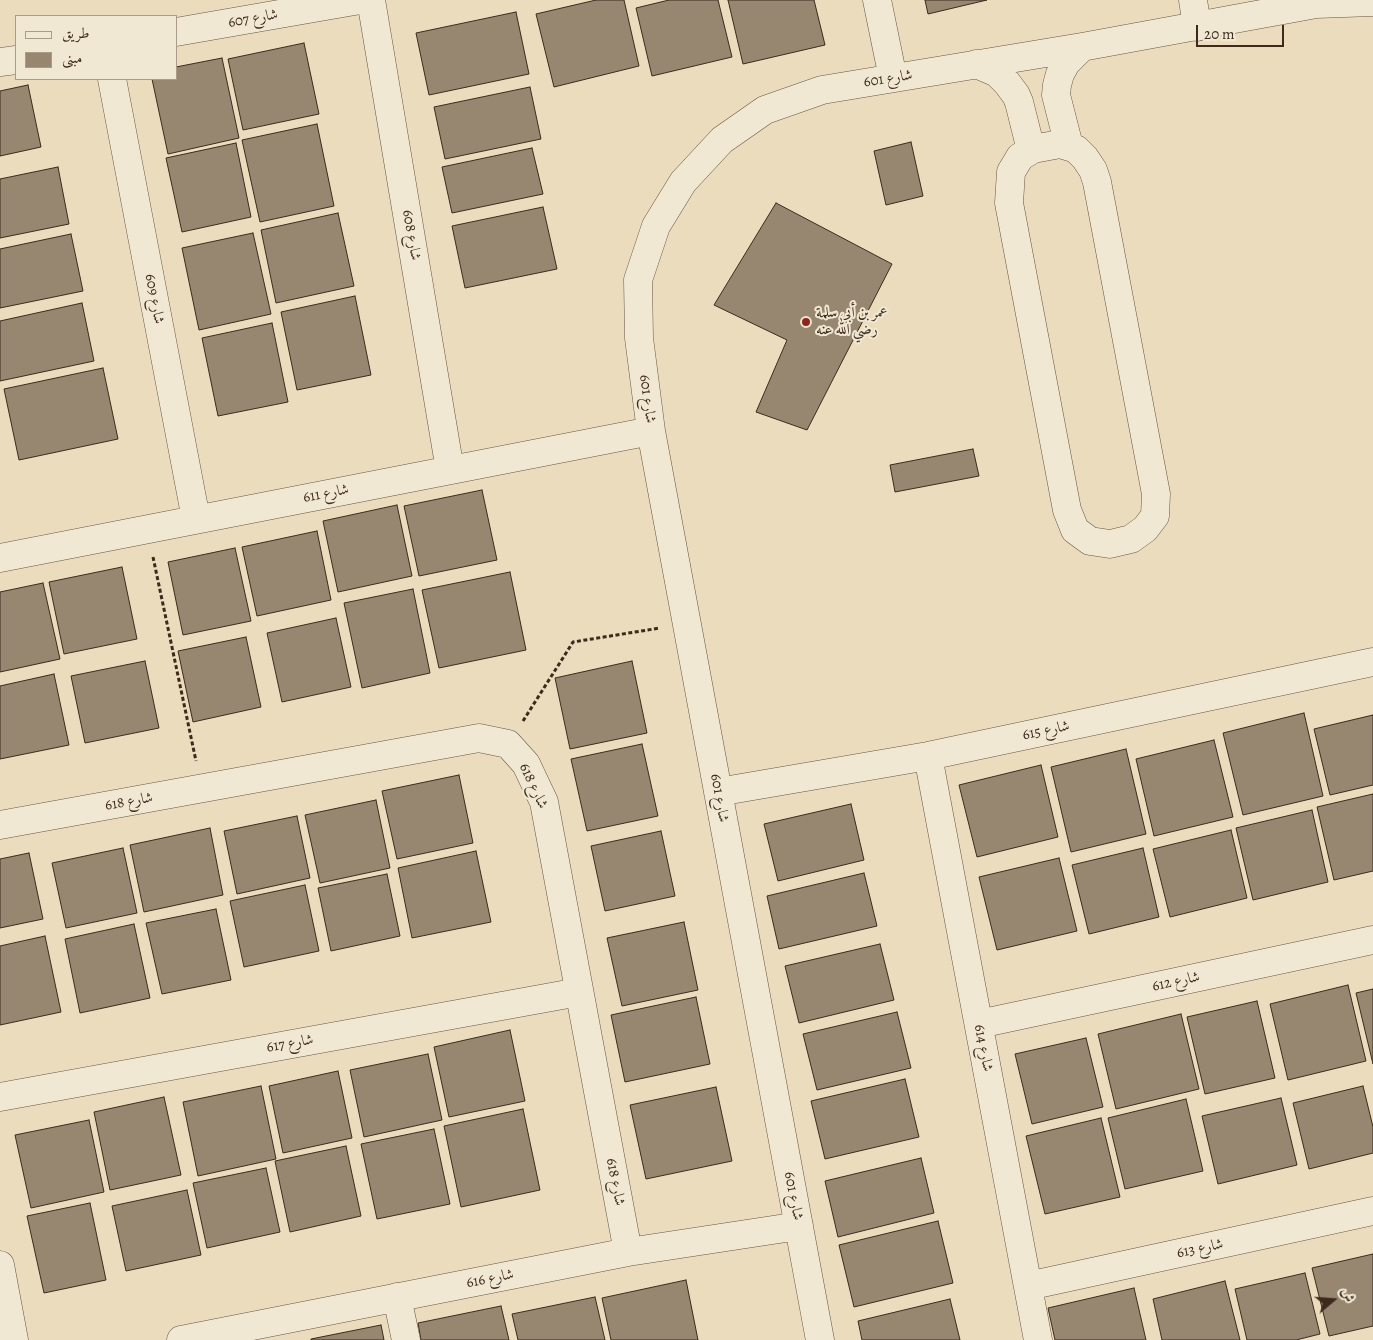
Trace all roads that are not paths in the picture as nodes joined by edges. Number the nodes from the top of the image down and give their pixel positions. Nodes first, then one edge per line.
1 (360, 0) edge
2 (371, 0) edge
3 (877, 0) edge
4 (1193, 0) edge
5 (1373, 2) edge
6 (1197, 27) junction
7 (178, 32) edge
8 (1082, 47) junction
9 (15, 60) edge
10 (0, 62) edge
11 (976, 64) junction
12 (892, 78) junction
13 (112, 80) edge
14 (1069, 146) junction
15 (1031, 150) junction
16 (652, 431) junction
17 (450, 470) junction
18 (196, 519) junction
19 (0, 558) edge
20 (1373, 662) edge
21 (928, 756) junction
22 (718, 792) junction
23 (0, 825) edge
24 (1373, 940) edge
25 (579, 992) junction
26 (979, 1024) junction
27 (0, 1097) edge
28 (1373, 1211) edge
29 (799, 1226) junction
30 (628, 1252) junction
31 (0, 1264) edge
32 (1028, 1286) junction
33 (398, 1297) junction
34 (4, 1309) edge
35 (14, 1340) edge
36 (181, 1340) edge
37 (406, 1340) edge
38 (820, 1340) edge
39 (1038, 1340) edge

1 - 7 street, شارع 607
2 - 17 street, شارع 608
3 - 12 street
4 - 6 street
5 - 6 street, شارع 601
6 - 8 street, شارع 601
8 - 11 street, شارع 601
8 - 14 street
9 - 10 street
11 - 12 street, شارع 601
11 - 15 street
12 - 16 street, شارع 601
13 - 18 street, شارع 609
14 - 15 street
14 - 15 street
16 - 17 street, شارع 611
16 - 22 street, شارع 601
17 - 18 street, شارع 611
18 - 19 street, شارع 611
20 - 21 street, شارع 615
21 - 22 street, شارع 615
21 - 26 street, شارع 614
22 - 29 street, شارع 601
23 - 25 street, شارع 618
24 - 26 street, شارع 612
25 - 27 street, شارع 617
25 - 30 street, شارع 618
26 - 32 street, شارع 614
28 - 32 street, شارع 613
29 - 30 street, شارع 616
29 - 38 street, شارع 601
30 - 33 street, شارع 616
31 - 34 street
32 - 39 street, شارع 614
33 - 36 street, شارع 616
33 - 37 street
34 - 35 street

